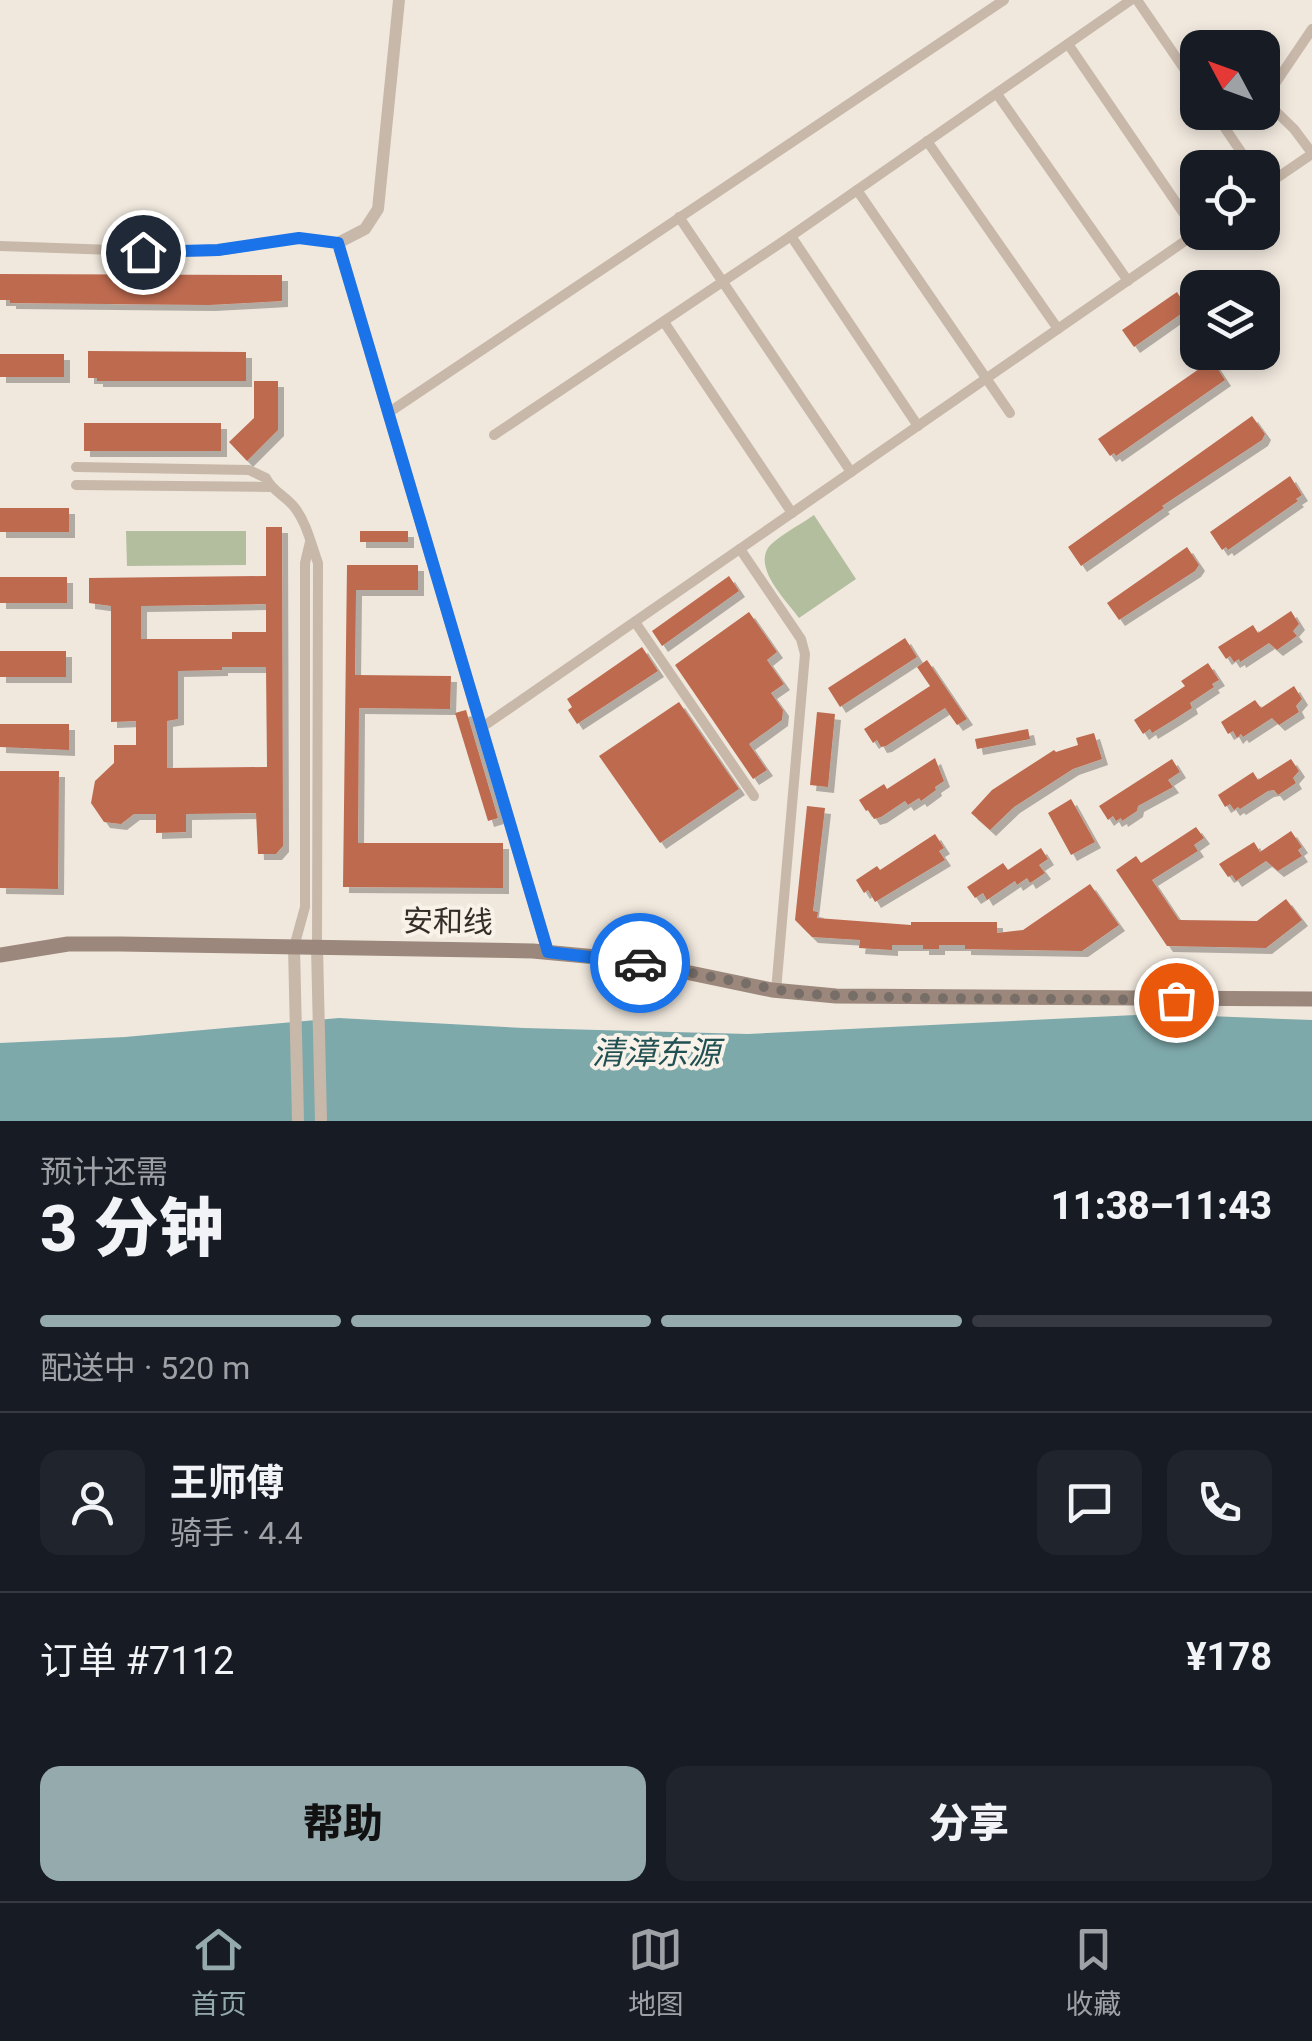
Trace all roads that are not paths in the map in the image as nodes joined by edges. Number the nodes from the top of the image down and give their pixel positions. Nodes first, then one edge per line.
1 (398, 0) edge
2 (1004, 0) edge
3 (1134, 0) edge
4 (1312, 29) edge
5 (1068, 44) junction
6 (1180, 64) edge
7 (997, 94) junction
8 (927, 141) junction
9 (1311, 150) edge
10 (1280, 173) edge
11 (857, 190) junction
12 (1180, 208) edge
13 (679, 216) junction
14 (790, 236) junction
15 (338, 243) junction
16 (1180, 245) edge
17 (0, 246) edge
18 (1128, 281) junction
19 (723, 282) junction
20 (664, 322) junction
21 (1058, 329) junction
22 (986, 379) junction
23 (1010, 413) dead end
24 (388, 414) junction
25 (918, 426) junction
26 (494, 435) dead end
27 (76, 467) dead end
28 (851, 472) junction
29 (76, 486) dead end
30 (270, 487) junction
31 (792, 513) junction
32 (310, 541) junction
33 (740, 549) junction
34 (635, 622) junction
35 (480, 728) junction
36 (754, 796) dead end
37 (294, 946) junction
38 (317, 947) junction
39 (548, 952) junction
40 (0, 955) edge
41 (776, 991) junction
42 (1312, 999) edge
43 (298, 1121) edge
44 (321, 1121) edge

1 - 15 street
2 - 13 street
3 - 5 street
3 - 6 street
4 - 9 street
5 - 7 street
5 - 12 street
7 - 8 street
7 - 18 street
8 - 11 street
8 - 21 street
9 - 10 street
11 - 14 street
11 - 22 street
13 - 19 street
13 - 24 street
14 - 19 street
14 - 25 street
15 - 17 street
15 - 24 street
16 - 18 street
18 - 21 street
19 - 20 street
19 - 28 street
20 - 26 street
20 - 31 street
21 - 22 street
22 - 23 street
22 - 25 street
24 - 35 street
25 - 28 street
27 - 30 street
28 - 31 street
29 - 30 street
30 - 32 street
31 - 33 street
32 - 37 street
32 - 38 street
33 - 34 street
33 - 41 street
34 - 35 street
34 - 36 street
35 - 39 street
37 - 38 main road, 安和线
37 - 40 main road, 安和线
37 - 43 street
38 - 39 main road, 安和线
38 - 44 street
39 - 41 main road, 安和线
41 - 42 main road, 安和线

